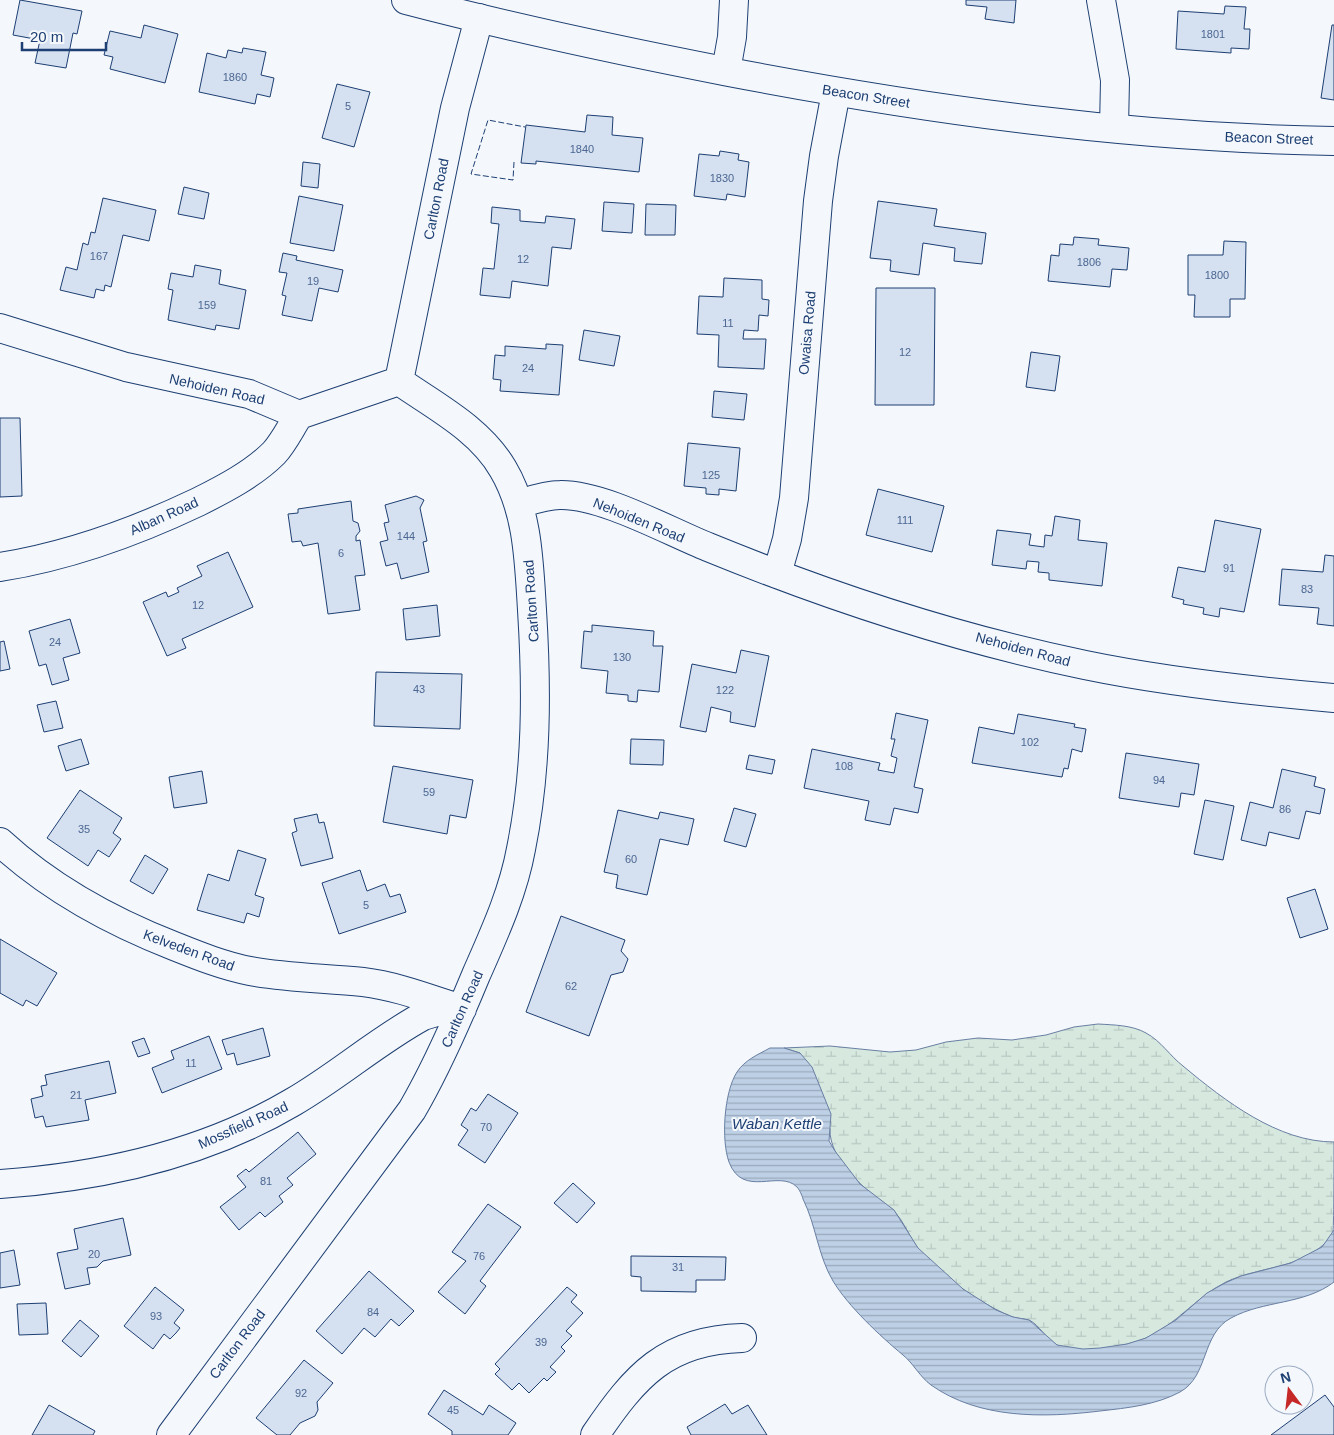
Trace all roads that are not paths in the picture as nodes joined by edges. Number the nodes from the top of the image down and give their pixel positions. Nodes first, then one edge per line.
1 (406, 0) edge
2 (734, 0) edge
3 (1101, 0) edge
4 (478, 18) junction
5 (726, 71) junction
6 (836, 92) junction
7 (1114, 128) junction
8 (1334, 140) edge
9 (0, 328) edge
10 (399, 380) junction
11 (299, 415) junction
12 (519, 504) junction
13 (0, 567) edge
14 (777, 574) junction
15 (1334, 698) edge
16 (0, 842) edge
17 (462, 1009) junction
18 (0, 1184) edge
19 (742, 1338) dead end
20 (171, 1435) edge
21 (595, 1435) edge

1 - 4 street, Beacon Street
2 - 5 street
3 - 7 street
4 - 5 street, Beacon Street
4 - 10 street, Carlton Road
5 - 6 street, Beacon Street
6 - 7 street, Beacon Street
6 - 14 street, Owaisa Road
7 - 8 street, Beacon Street
9 - 11 street, Nehoiden Road
10 - 11 street
10 - 12 street
11 - 13 street, Alban Road
12 - 14 street, Nehoiden Road
12 - 17 street, Carlton Road
14 - 15 street, Nehoiden Road
16 - 17 street, Kelveden Road
17 - 18 street, Mossfield Road
17 - 20 street, Carlton Road
19 - 21 street

